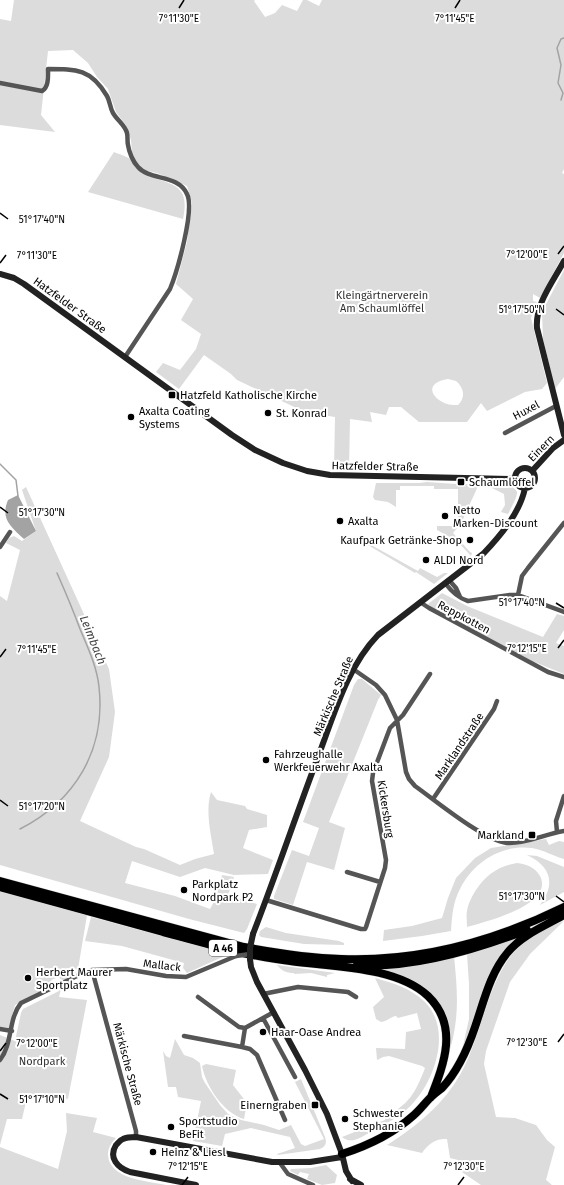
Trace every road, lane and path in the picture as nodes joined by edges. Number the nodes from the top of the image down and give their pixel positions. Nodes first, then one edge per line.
1 (0, 83) edge
2 (564, 262) edge
3 (0, 274) edge
4 (125, 357) junction
5 (556, 406) junction
6 (505, 433) dead end
7 (564, 435) edge
8 (564, 440) edge
9 (532, 472) junction
10 (515, 479) junction
11 (525, 488) junction
12 (564, 523) edge
13 (10, 532) dead end
14 (0, 547) edge
15 (447, 582) junction
16 (518, 595) junction
17 (420, 602) junction
18 (564, 612) edge
19 (353, 668) junction
20 (430, 674) dead end
21 (564, 677) edge
22 (497, 701) dead end
23 (397, 720) junction
24 (564, 796) edge
25 (433, 799) junction
26 (564, 831) edge
27 (557, 832) junction
28 (347, 872) dead end
29 (0, 881) edge
30 (380, 882) junction
31 (0, 887) edge
32 (266, 900) junction
33 (564, 907) edge
34 (564, 915) edge
35 (475, 945) junction
36 (442, 953) junction
37 (250, 957) junction
38 (307, 963) junction
39 (92, 970) junction
40 (263, 994) junction
41 (198, 997) dead end
42 (356, 997) dead end
43 (274, 1012) junction
44 (263, 1018) junction
45 (245, 1028) junction
46 (0, 1029) edge
47 (12, 1031) junction
48 (184, 1036) dead end
49 (242, 1047) junction
50 (0, 1060) edge
51 (296, 1077) dead end
52 (430, 1097) junction
53 (285, 1120) dead end
54 (136, 1136) junction
55 (340, 1156) junction
56 (280, 1163) junction
57 (196, 1185) edge
58 (313, 1185) edge
59 (361, 1185) edge

1 - 4 street
2 - 5 main road, Huxel
3 - 4 main road, Hatzfelder Straße
4 - 10 main road, Hatzfelder Straße
5 - 6 street, Huxel
5 - 7 main road, Huxel
8 - 9 main road, Einern
9 - 10 main road
9 - 11 main road
10 - 11 main road
11 - 15 main road, Märkische Straße
12 - 16 street
13 - 14 street
15 - 16 street
15 - 17 main road, Märkische Straße
16 - 18 street
17 - 19 main road, Märkische Straße
17 - 21 street, Reppkotten
19 - 23 street
19 - 32 main road, Märkische Straße
20 - 23 street
22 - 25 street, Marklandstraße
23 - 25 street
23 - 30 street, Kickersburg
24 - 27 street
25 - 27 street
26 - 27 street
28 - 30 street
29 - 36 highway, A 46
30 - 32 street, Kickersburg
31 - 38 highway, A 46
32 - 37 main road, Märkische Straße, bridge
33 - 35 highway, A 46
34 - 35 highway, A 46
34 - 52 highway
35 - 36 highway, A 46
36 - 38 highway, A 46
37 - 39 street, Mallack, bridge
37 - 40 main road, Märkische Straße
38 - 52 highway
39 - 47 street, Mallack
39 - 54 street, Märkische Straße
40 - 42 street
40 - 43 main road, Märkische Straße
41 - 45 street
43 - 44 street
43 - 55 main road, Märkische Straße
44 - 45 street
44 - 51 street
45 - 49 street
46 - 47 street
47 - 50 street, Mallack
48 - 49 street
49 - 53 street
52 - 55 highway
54 - 56 main road
54 - 57 main road
55 - 56 main road
55 - 59 main road, Märkische Straße
56 - 58 street

